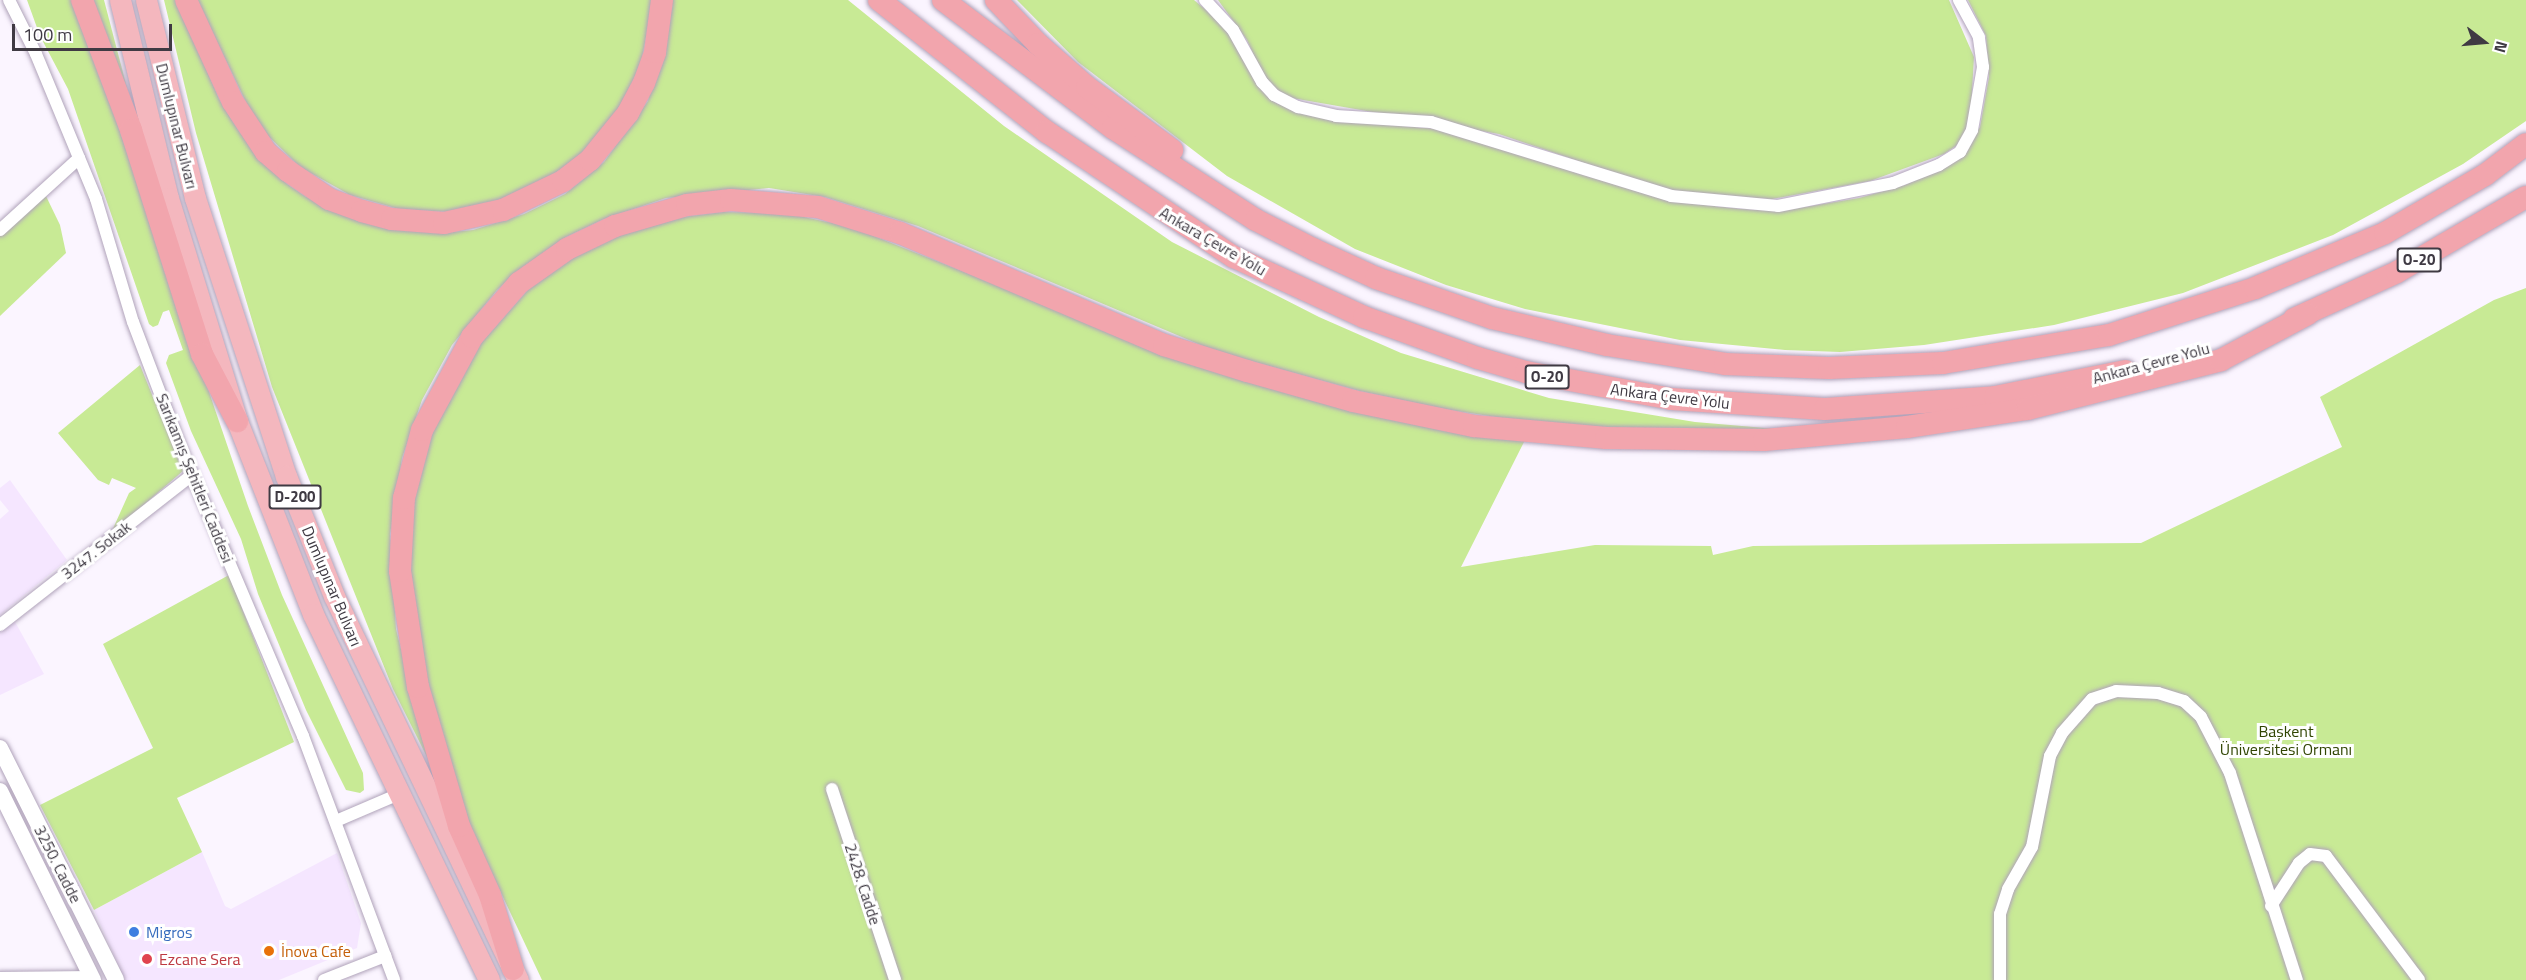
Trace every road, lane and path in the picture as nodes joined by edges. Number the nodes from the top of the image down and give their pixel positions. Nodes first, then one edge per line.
1 (9, 0) edge
2 (82, 0) edge
3 (120, 0) edge
4 (146, 0) edge
5 (186, 0) edge
6 (662, 0) edge
7 (879, 0) edge
8 (943, 0) edge
9 (996, 0) edge
10 (1205, 0) edge
11 (1959, 0) edge
12 (2526, 144) edge
13 (79, 158) junction
14 (2526, 197) edge
15 (0, 230) edge
16 (1376, 278) junction
17 (2308, 314) junction
18 (237, 421) junction
19 (192, 475) junction
20 (0, 625) edge
21 (0, 748) edge
22 (832, 789) dead end
23 (0, 791) edge
24 (397, 795) junction
25 (336, 821) junction
26 (2271, 906) junction
27 (385, 956) junction
28 (515, 975) edge
29 (0, 978) edge
30 (92, 978) edge
31 (116, 980) edge
32 (324, 980) edge
33 (394, 980) edge
34 (489, 980) edge
35 (895, 980) edge
36 (2001, 980) edge
37 (2297, 980) edge
38 (2419, 980) edge

1 - 13 street, Sarıkamış Şehitleri Caddesi
2 - 18 highway
3 - 18 highway, Dumlupınar Bulvarı / D-200
4 - 28 highway, Dumlupınar Bulvarı / D-200
5 - 6 highway
7 - 17 highway, Ankara Çevre Yolu / O-20
8 - 16 highway, O-20
9 - 16 highway
10 - 11 street
12 - 16 highway, O-20
13 - 15 street
13 - 19 street, Sarıkamış Şehitleri Caddesi
14 - 17 highway, Ankara Çevre Yolu / O-20
17 - 28 highway
18 - 24 highway, Dumlupınar Bulvarı / D-200
19 - 20 street, 3247. Sokak
19 - 25 street, Sarıkamış Şehitleri Caddesi
21 - 31 street, 3250. Cadde
22 - 35 street, 2428. Cadde
23 - 30 street, 3250. Cadde
24 - 25 street
24 - 34 highway, Dumlupınar Bulvarı / D-200
25 - 27 street, Sarıkamış Şehitleri Caddesi
26 - 36 street
26 - 37 street
26 - 38 street
27 - 32 street
27 - 33 street, Sarıkamış Şehitleri Caddesi
29 - 30 street

